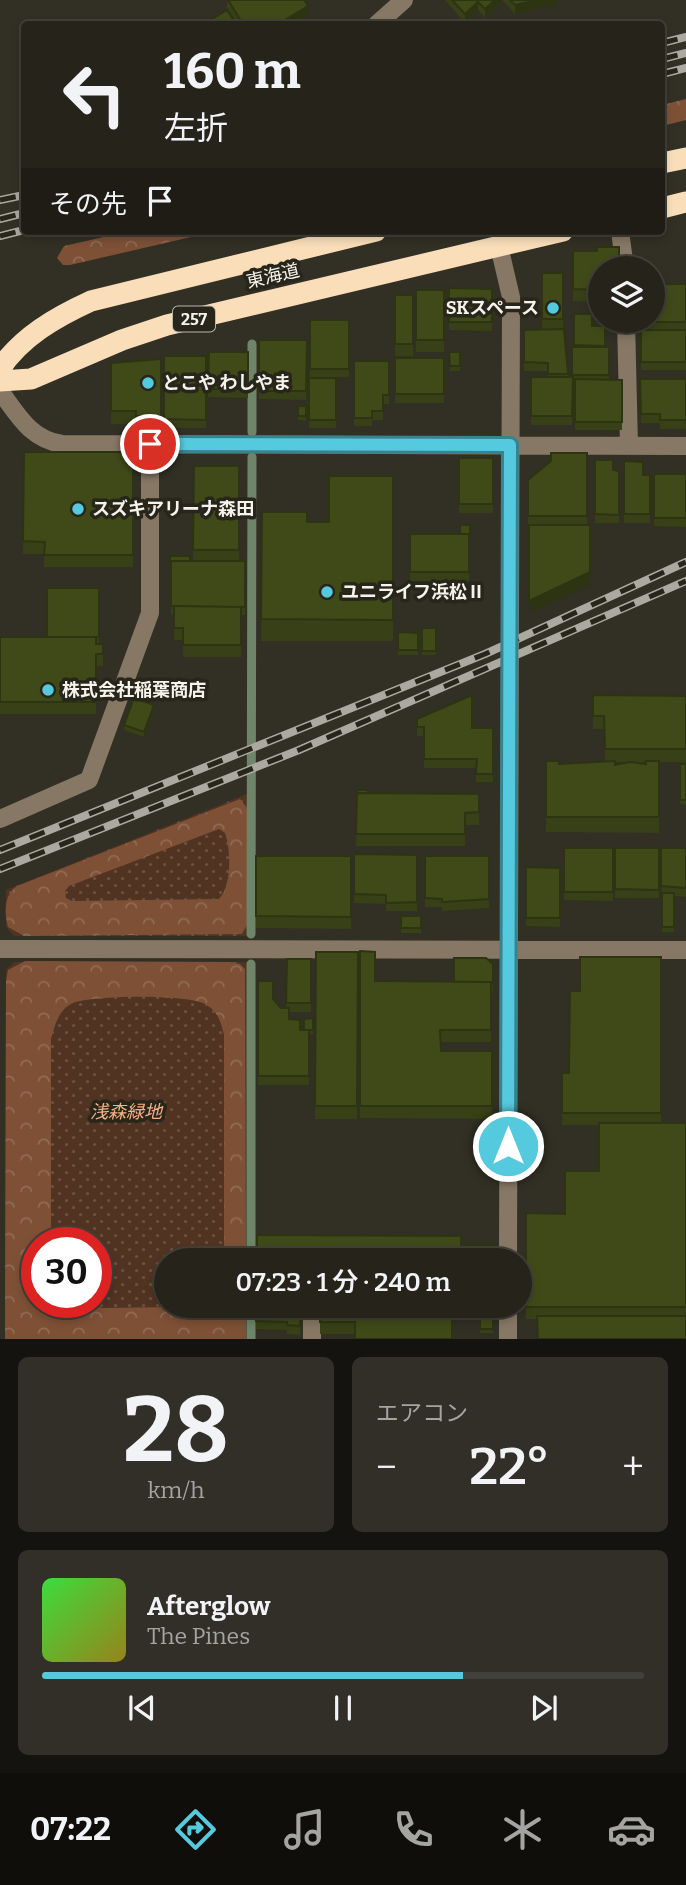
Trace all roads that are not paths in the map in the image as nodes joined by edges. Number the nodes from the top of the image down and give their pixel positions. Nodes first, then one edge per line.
1 (404, 0) edge
2 (380, 21) edge
3 (686, 158) edge
4 (665, 162) edge
5 (686, 202) edge
6 (665, 207) edge
7 (360, 235) edge
8 (546, 235) edge
9 (621, 235) edge
10 (499, 246) junction
11 (623, 256) edge
12 (626, 333) edge
13 (0, 369) edge
14 (0, 381) edge
15 (0, 391) edge
16 (150, 444) junction
17 (510, 445) junction
18 (629, 446) junction
19 (686, 446) edge
20 (0, 819) edge
21 (0, 949) edge
22 (509, 949) junction
23 (686, 950) edge
24 (508, 1248) edge
25 (508, 1318) edge
26 (312, 1319) dead end
27 (312, 1339) edge
28 (508, 1339) edge

1 - 2 street
3 - 4 highway
5 - 6 highway
7 - 13 highway, 東海道
8 - 10 highway, 東海道 / 257
9 - 11 street
10 - 14 highway, 東海道 / 257
10 - 17 street
12 - 18 street
15 - 16 street
16 - 17 street
16 - 20 street
17 - 18 street
17 - 22 street
18 - 19 street
21 - 22 street
22 - 23 street
22 - 24 street
25 - 28 street
26 - 27 street

